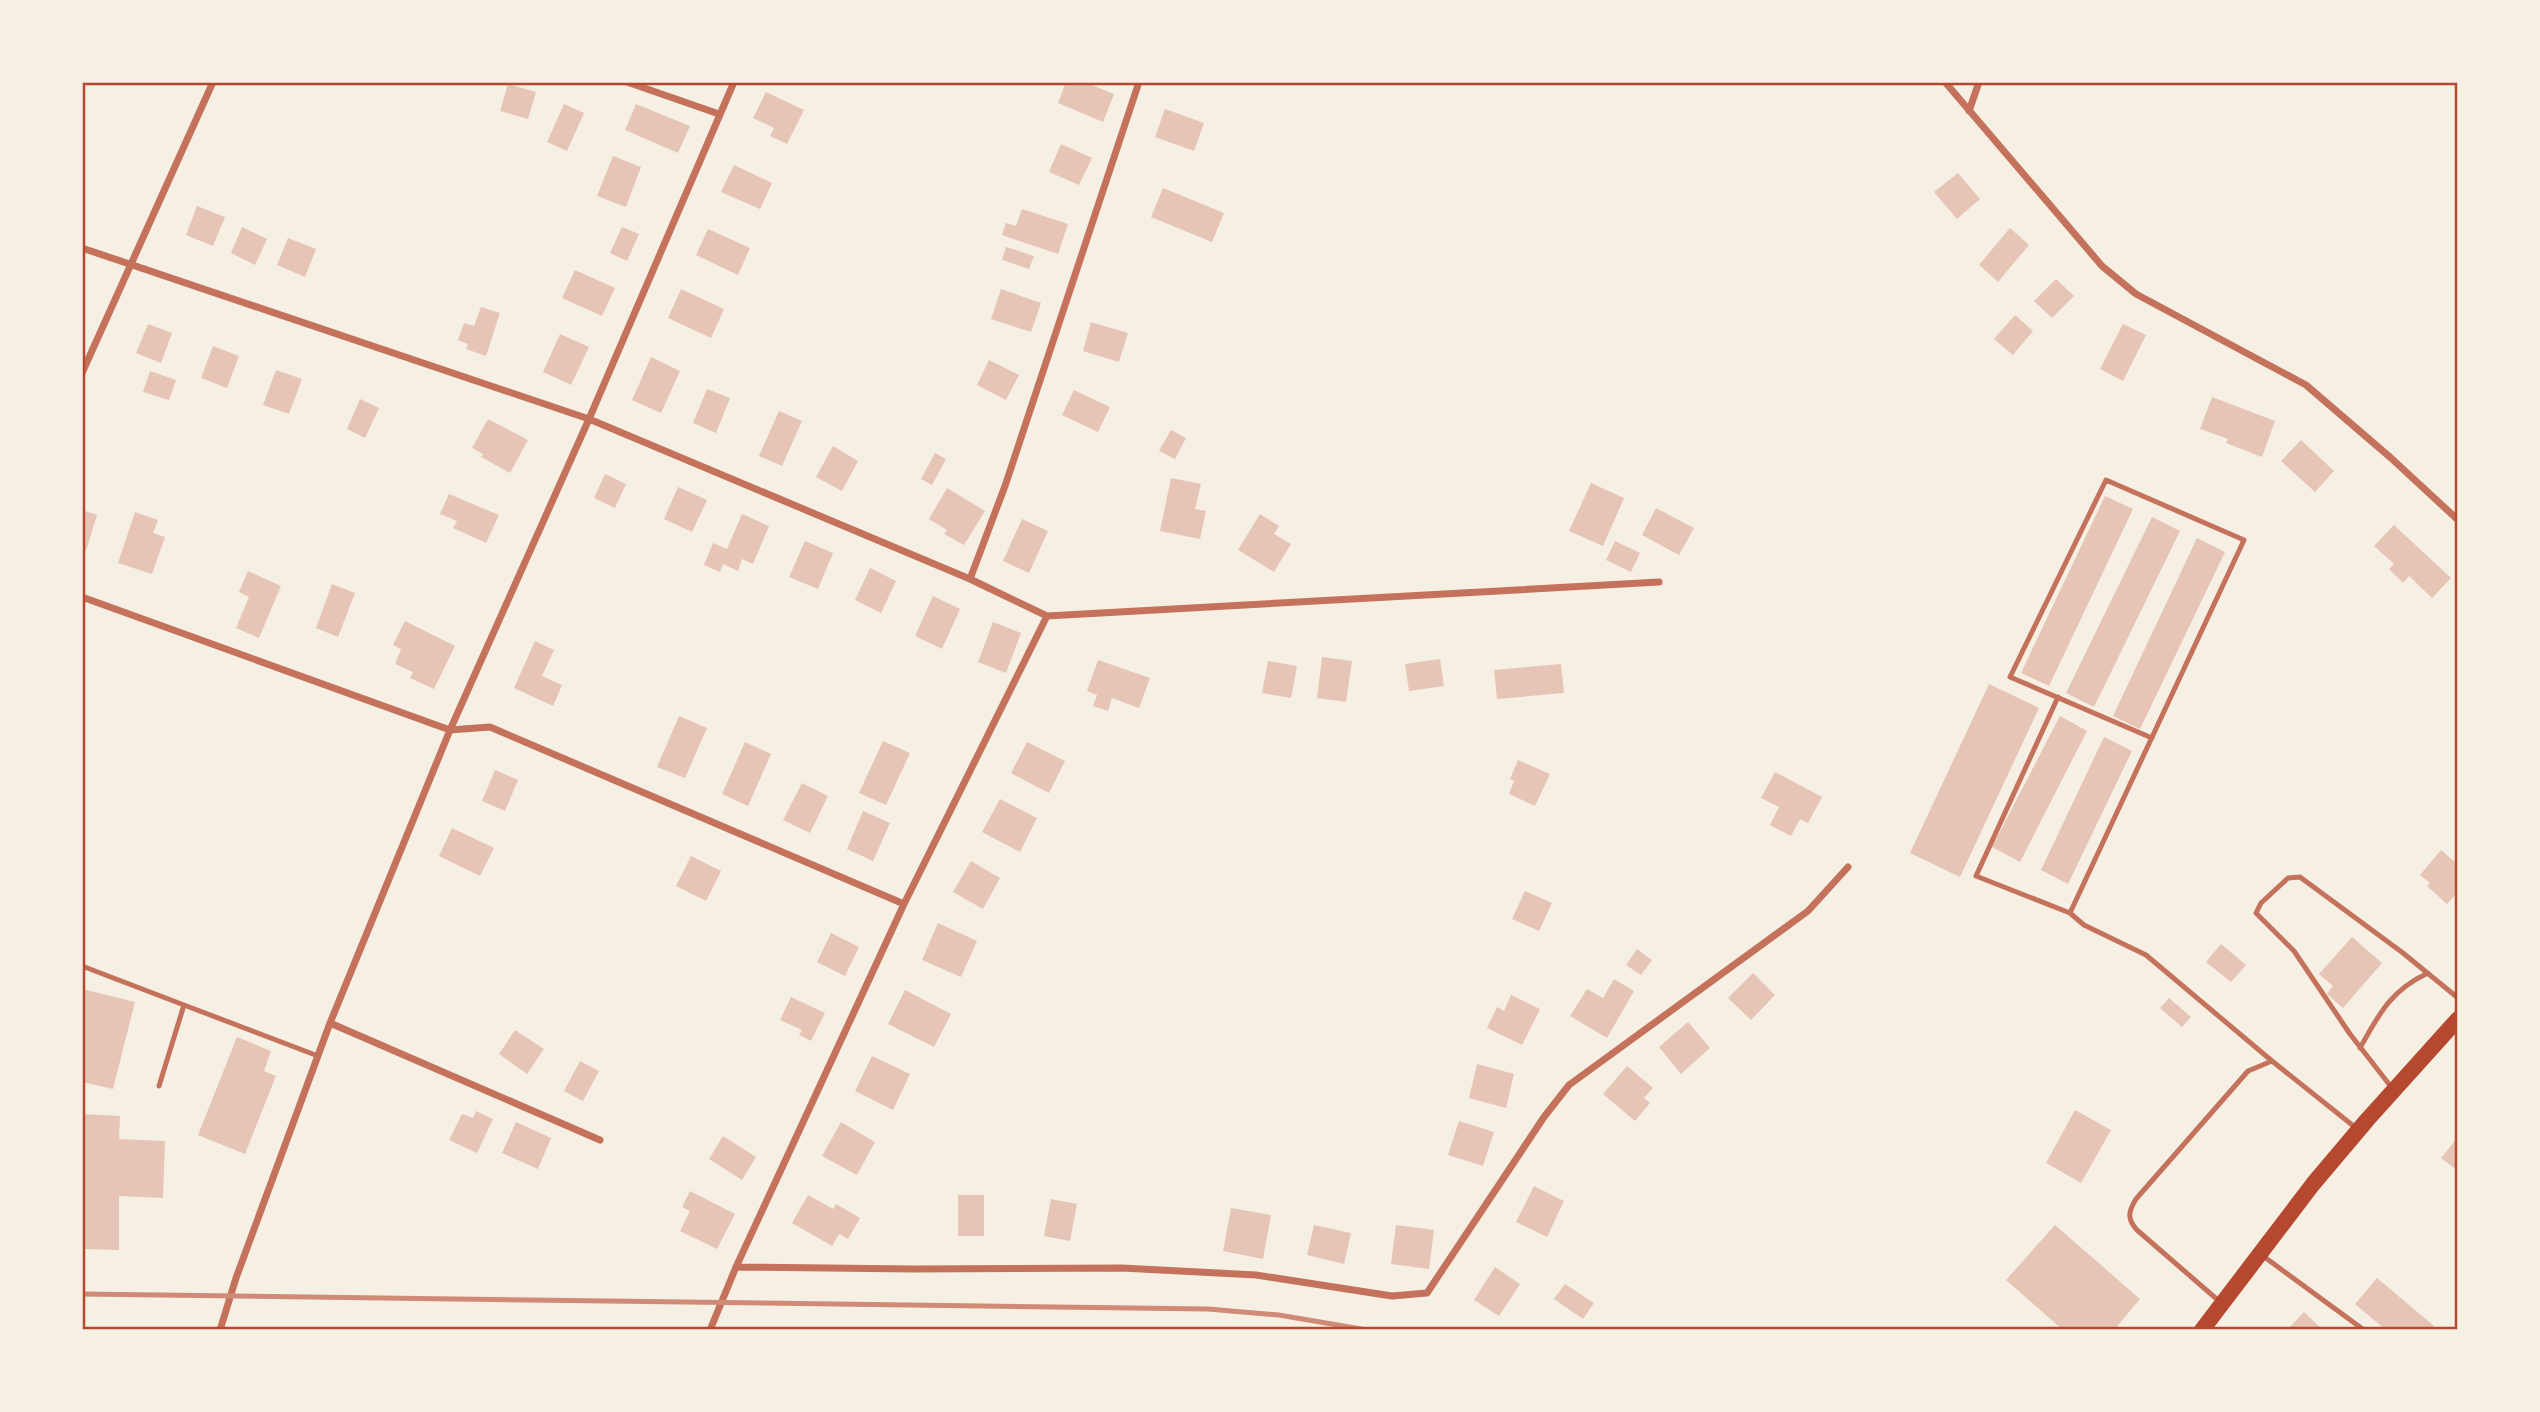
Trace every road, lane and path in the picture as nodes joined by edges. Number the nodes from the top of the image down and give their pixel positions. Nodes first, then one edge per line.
1 (214, 82) edge
2 (627, 82) edge
3 (734, 82) edge
4 (1139, 82) edge
5 (1945, 82) edge
6 (1979, 82) edge
7 (1969, 111) junction
8 (719, 114) junction
9 (82, 248) edge
10 (131, 265) junction
11 (82, 373) edge
12 (589, 419) junction
13 (2458, 520) edge
14 (970, 579) junction
15 (1659, 582) dead end
16 (82, 597) edge
17 (1047, 616) junction
18 (2058, 698) junction
19 (450, 730) junction
20 (2152, 738) junction
21 (1848, 867) dead end
22 (904, 904) junction
23 (2070, 913) junction
24 (82, 966) edge
25 (2428, 973) junction
26 (2458, 998) edge
27 (184, 1004) junction
28 (2458, 1019) edge
29 (330, 1023) junction
30 (2360, 1048) junction
31 (318, 1056) junction
32 (2272, 1061) junction
33 (159, 1086) dead end
34 (2394, 1090) junction
35 (2358, 1130) junction
36 (600, 1140) dead end
37 (2260, 1254) junction
38 (736, 1267) junction
39 (2223, 1305) junction
40 (220, 1330) edge
41 (710, 1330) edge
42 (2202, 1330) edge
43 (2364, 1330) edge

1 - 10 street
2 - 8 street
3 - 8 street
4 - 14 street
5 - 7 street
6 - 7 street
7 - 13 street
8 - 12 street
9 - 10 street
10 - 11 street
10 - 12 street
12 - 14 street
12 - 19 street
14 - 17 street
15 - 17 street
16 - 19 street
17 - 22 street
18 - 20 lane
18 - 20 lane
18 - 23 lane
19 - 22 street
19 - 29 street
20 - 23 lane
21 - 38 street
22 - 38 street
23 - 32 lane
24 - 27 lane
25 - 26 lane
25 - 30 lane
25 - 30 lane
27 - 31 lane
27 - 33 lane
28 - 34 main road
29 - 31 street
29 - 36 street
30 - 34 lane
31 - 40 street
32 - 35 lane
32 - 39 lane
34 - 35 main road
35 - 37 main road
37 - 39 main road
37 - 43 lane
38 - 41 street
39 - 42 main road

